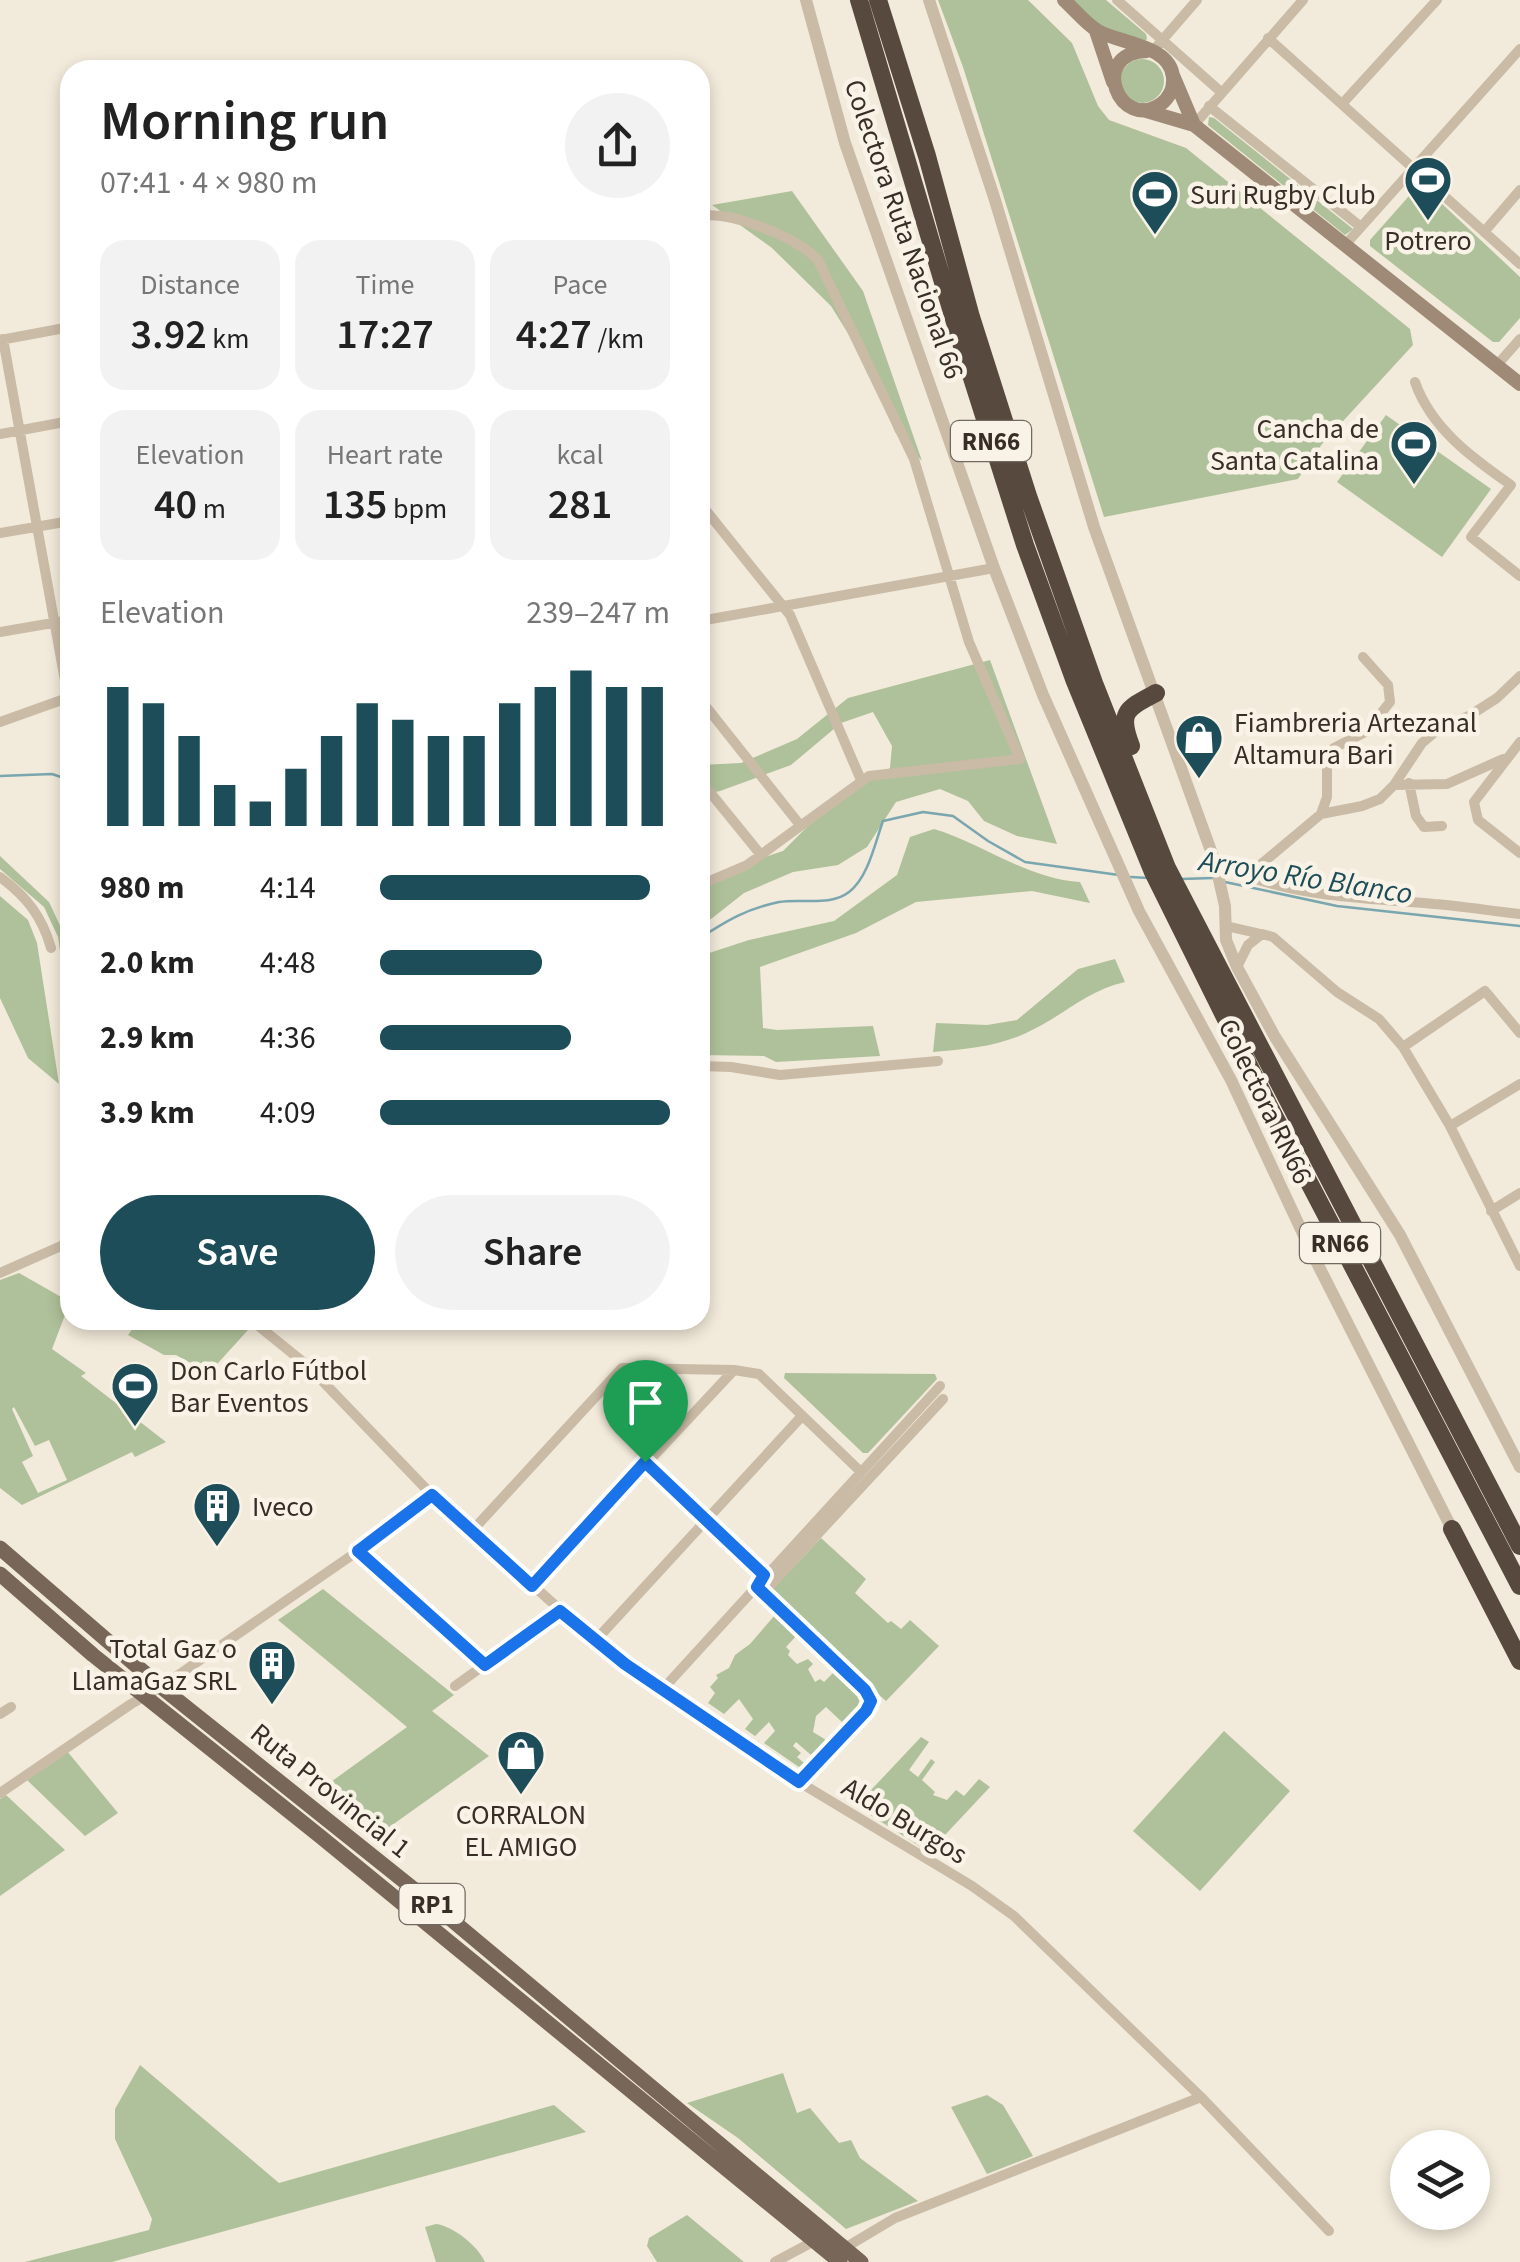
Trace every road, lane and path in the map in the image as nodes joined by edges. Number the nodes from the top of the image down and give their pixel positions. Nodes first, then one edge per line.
1 (806, 0) edge
2 (859, 0) edge
3 (878, 0) edge
4 (929, 0) edge
5 (1064, 0) edge
6 (1118, 0) edge
7 (1198, 0) edge
8 (1302, 0) edge
9 (1438, 0) edge
10 (1096, 31) junction
11 (1268, 38) junction
12 (1162, 39) junction
13 (1150, 51) junction
14 (1517, 58) edge
15 (1172, 73) junction
16 (1114, 87) junction
17 (1221, 92) junction
18 (1342, 104) junction
19 (1209, 106) junction
20 (1143, 110) junction
21 (1194, 125) junction
22 (1412, 168) junction
23 (1520, 190) edge
24 (710, 215) edge
25 (1362, 227) junction
26 (1484, 232) junction
27 (1345, 245) junction
28 (1520, 264) edge
29 (60, 329) edge
30 (1520, 339) edge
31 (2, 340) edge
32 (1497, 365) junction
33 (1415, 382) dead end
34 (1520, 384) edge
35 (60, 423) edge
36 (20, 430) junction
37 (0, 434) edge
38 (710, 516) edge
39 (60, 523) edge
40 (38, 526) junction
41 (0, 533) edge
42 (994, 568) junction
43 (1520, 576) edge
44 (948, 577) junction
45 (783, 606) junction
46 (710, 619) edge
47 (60, 622) edge
48 (54, 623) junction
49 (0, 632) edge
50 (60, 653) edge
51 (1363, 657) dead end
52 (1520, 676) edge
53 (1156, 693) junction
54 (60, 700) edge
55 (710, 711) edge
56 (0, 722) edge
57 (1520, 742) edge
58 (1513, 756) edge
59 (861, 780) junction
60 (1409, 783) junction
61 (1394, 784) junction
62 (710, 793) edge
63 (1321, 814) junction
64 (800, 825) junction
65 (1442, 826) dead end
66 (1520, 852) edge
67 (761, 855) junction
68 (1118, 862) joint
69 (1165, 868) junction
70 (0, 877) edge
71 (710, 881) edge
72 (1175, 896) junction
73 (1520, 914) edge
74 (1237, 930) junction
75 (1262, 934) junction
76 (51, 948) dead end
77 (1242, 958) junction
78 (1520, 1033) edge
79 (1403, 1047) junction
80 (938, 1061) dead end
81 (710, 1066) edge
82 (1520, 1084) edge
83 (1450, 1126) junction
84 (1520, 1193) edge
85 (1491, 1211) junction
86 (60, 1246) edge
87 (1520, 1266) edge
88 (0, 1273) edge
89 (264, 1330) edge
90 (734, 1370) junction
91 (940, 1386) dead end
92 (943, 1400) dead end
93 (802, 1416) junction
94 (645, 1462) junction
95 (1520, 1467) edge
96 (861, 1472) junction
97 (432, 1495) junction
98 (704, 1520) junction
99 (1452, 1529) joint
100 (472, 1532) junction
101 (1520, 1546) edge
102 (0, 1548) edge
103 (358, 1551) junction
104 (0, 1574) edge
105 (764, 1575) junction
106 (532, 1586) junction
107 (1520, 1586) edge
108 (760, 1590) junction
109 (560, 1611) junction
110 (596, 1641) junction
111 (1520, 1661) edge
112 (485, 1665) junction
113 (455, 1686) dead end
114 (161, 1687) junction
115 (662, 1690) junction
116 (145, 1696) junction
117 (11, 1707) dead end
118 (0, 1714) edge
119 (799, 1782) junction
120 (0, 1793) edge
121 (1201, 2098) junction
122 (1330, 2231) dead end
123 (821, 2237) junction
124 (839, 2256) edge
125 (775, 2262) edge
126 (861, 2262) edge

1 - 42 street, Colectora Ruta Nacional 66
2 - 69 highway, RN66
3 - 69 highway, RN66
4 - 53 street
5 - 10 main road
6 - 12 street
7 - 12 street
8 - 11 street
9 - 18 street
10 - 13 main road
10 - 16 main road
11 - 17 street
11 - 18 street
12 - 13 street
12 - 17 street
13 - 15 main road
13 - 16 main road
14 - 22 street
15 - 20 main road
15 - 21 main road
16 - 20 main road
17 - 19 street
18 - 22 street
19 - 21 street
19 - 25 street
20 - 21 main road
21 - 27 main road
22 - 25 street
22 - 26 street
23 - 26 street
24 - 44 street
25 - 27 street
26 - 28 street
27 - 32 main road
29 - 31 street
30 - 32 street
31 - 36 street
32 - 34 main road
33 - 43 street
35 - 36 street
36 - 37 street
36 - 40 street
38 - 45 street
39 - 40 street
40 - 41 street
40 - 48 street
42 - 44 street
42 - 68 street, Colectora Ruta Nacional 66
44 - 45 street
44 - 59 street
45 - 46 street
45 - 59 street
47 - 48 street
48 - 49 street
48 - 50 street
51 - 63 street
52 - 61 street
53 - 69 highway
53 - 74 street
54 - 56 street
55 - 64 street
57 - 58 street
58 - 60 street
58 - 66 street
59 - 64 street
60 - 61 street
60 - 65 street
61 - 63 street
62 - 67 street
63 - 73 street
64 - 67 street
67 - 71 street
68 - 99 street, Colectora RN66
69 - 72 highway, RN66
70 - 76 street
72 - 101 highway, RN66
72 - 107 highway, RN66
74 - 75 street
74 - 77 street
75 - 77 street
75 - 79 street
77 - 95 street
78 - 79 street
79 - 83 street
80 - 81 street
82 - 83 street
83 - 85 street
84 - 85 street
85 - 87 street
86 - 88 street
89 - 97 street, Aldo Burgos
90 - 93 street
90 - 94 street
90 - 100 street
91 - 96 street
92 - 108 street
93 - 96 street
93 - 98 street
94 - 98 street
94 - 106 street
96 - 105 street
97 - 100 street, Aldo Burgos
97 - 103 street
98 - 105 street
98 - 110 street
99 - 111 highway
100 - 106 street, Aldo Burgos
102 - 114 main road, Ruta Provincial 1 / RP1
103 - 112 street
103 - 114 street
104 - 116 main road, Ruta Provincial 1 / RP1
105 - 108 street
106 - 109 street, Aldo Burgos
108 - 115 street
108 - 119 street
109 - 110 street, Aldo Burgos
109 - 112 street
110 - 115 street, Aldo Burgos
112 - 113 street
114 - 116 street
114 - 123 main road, Ruta Provincial 1 / RP1
115 - 119 street, Aldo Burgos
116 - 120 street
116 - 123 main road, Ruta Provincial 1 / RP1
117 - 118 street
119 - 121 street, Aldo Burgos
121 - 122 street, Aldo Burgos
121 - 124 street
123 - 124 main road, Ruta Provincial 1 / RP1
123 - 125 street
124 - 126 main road, Ruta Provincial 1 / RP1

